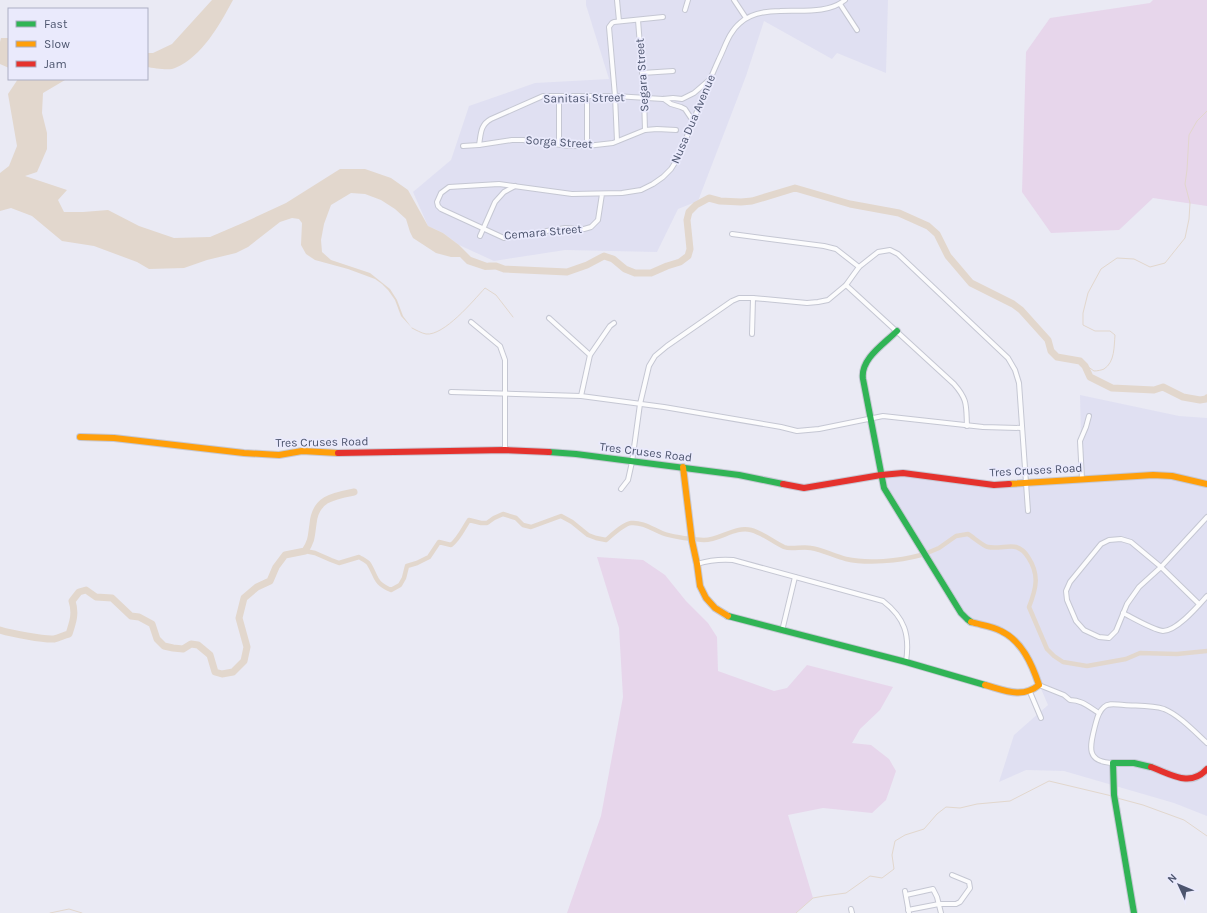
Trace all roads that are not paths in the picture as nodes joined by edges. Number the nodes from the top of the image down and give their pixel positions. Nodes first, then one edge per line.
1 (617, 0) edge
2 (688, 0) edge
3 (734, 0) edge
4 (845, 0) edge
5 (840, 4) junction
6 (685, 10) dead end
7 (664, 17) dead end
8 (746, 18) junction
9 (638, 20) junction
10 (619, 21) junction
11 (858, 30) dead end
12 (673, 71) dead end
13 (642, 73) junction
14 (709, 81) junction
15 (559, 96) junction
16 (615, 96) junction
17 (588, 97) junction
18 (644, 97) junction
19 (663, 99) junction
20 (682, 99) junction
21 (681, 107) junction
22 (693, 121) junction
23 (645, 130) junction
24 (676, 130) dead end
25 (617, 141) junction
26 (559, 144) junction
27 (480, 145) junction
28 (463, 146) dead end
29 (587, 146) junction
30 (515, 186) junction
31 (602, 194) junction
32 (484, 229) junction
33 (732, 234) dead end
34 (480, 236) dead end
35 (859, 267) junction
36 (846, 285) junction
37 (753, 298) junction
38 (549, 318) dead end
39 (470, 322) dead end
40 (614, 323) dead end
41 (897, 331) junction
42 (752, 334) dead end
43 (590, 355) junction
44 (451, 392) dead end
45 (506, 393) junction
46 (581, 396) junction
47 (640, 404) junction
48 (1089, 416) dead end
49 (870, 418) junction
50 (967, 426) junction
51 (1022, 428) junction
52 (80, 438) dead end
53 (505, 450) junction
54 (632, 462) junction
55 (683, 467) junction
56 (881, 475) junction
57 (1082, 479) junction
58 (1026, 483) junction
59 (1207, 484) edge
60 (621, 489) dead end
61 (1028, 511) dead end
62 (1207, 517) edge
63 (697, 564) junction
64 (1161, 567) junction
65 (795, 577) junction
66 (1207, 596) edge
67 (1199, 604) junction
68 (1123, 613) junction
69 (782, 631) junction
70 (906, 662) junction
71 (1039, 685) junction
72 (1030, 692) junction
73 (1099, 713) junction
74 (1041, 718) dead end
75 (1207, 743) edge
76 (1113, 762) junction
77 (1207, 769) edge
78 (952, 875) dead end
79 (939, 904) junction
80 (908, 912) edge
81 (941, 913) edge
82 (1134, 913) edge

1 - 10 street
2 - 6 street
3 - 8 street
4 - 5 street, Nusa Dua Avenue
5 - 8 street, Nusa Dua Avenue
5 - 11 street
7 - 9 street
8 - 14 street, Nusa Dua Avenue
9 - 10 street
9 - 13 street, Segara Street
10 - 16 street
12 - 13 street
13 - 18 street, Segara Street
14 - 20 street
14 - 22 street, Nusa Dua Avenue
15 - 17 street, Sanitasi Street
15 - 26 street
15 - 27 street, Sanitasi Street
16 - 17 street, Sanitasi Street
16 - 18 street, Sanitasi Street
16 - 25 street
17 - 29 street
18 - 19 street, Sanitasi Street
18 - 23 street, Segara Street
19 - 20 street, Sanitasi Street
19 - 21 street, Sanitasi Street
20 - 21 street
21 - 22 street, Sanitasi Street
22 - 31 street, Nusa Dua Avenue
23 - 24 street, Sorga Street
23 - 25 street, Sorga Street
25 - 29 street, Sorga Street
26 - 27 street, Sorga Street
26 - 29 street, Sorga Street
27 - 28 street, Sorga Street
30 - 31 street, Nusa Dua Avenue
30 - 32 street
30 - 32 street, Cemara Street
31 - 32 street, Cemara Street
32 - 34 street
33 - 35 street
35 - 36 street
35 - 51 street
36 - 37 street
36 - 41 street
37 - 42 street
37 - 47 street
38 - 43 street
39 - 45 street
40 - 43 street
41 - 49 street
41 - 50 street
43 - 46 street
44 - 45 street
45 - 46 street
45 - 53 street
46 - 47 street
47 - 49 street
47 - 54 street
48 - 57 street
49 - 50 street
49 - 56 street
50 - 51 street
51 - 58 street
52 - 53 street, Tres Cruses Road
53 - 54 street, Tres Cruses Road
54 - 55 street, Tres Cruses Road
54 - 60 street
55 - 56 street, Tres Cruses Road
55 - 63 street
56 - 58 street, Tres Cruses Road
56 - 71 street
57 - 58 street, Tres Cruses Road
57 - 59 street, Tres Cruses Road
58 - 61 street
62 - 64 street
63 - 65 street
63 - 69 street
64 - 67 street
64 - 68 street
64 - 68 street
65 - 69 street
65 - 70 street
66 - 67 street
67 - 68 street
69 - 70 street
70 - 72 street
71 - 72 street
71 - 73 street
72 - 74 street
73 - 75 street
73 - 76 street
76 - 77 street
76 - 82 street
78 - 79 street
79 - 80 street
79 - 80 street
79 - 81 street

